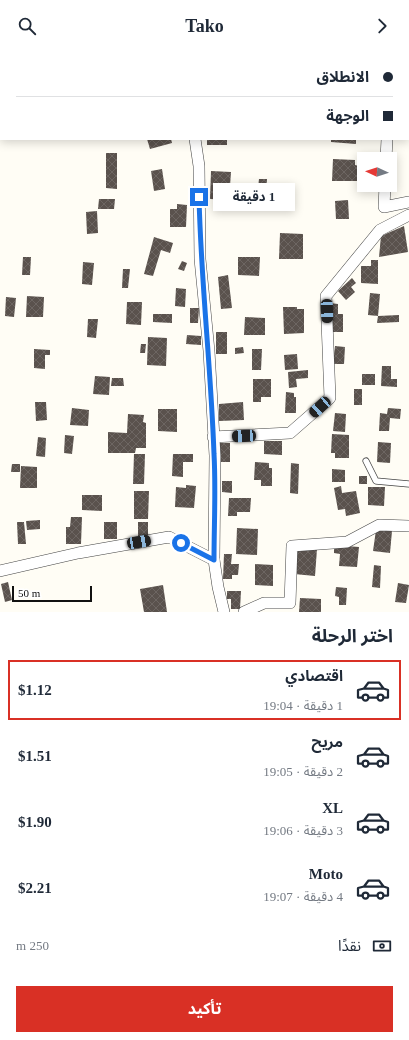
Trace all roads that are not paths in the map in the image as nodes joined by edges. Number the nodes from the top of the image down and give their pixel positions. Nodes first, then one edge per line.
1 (194, 140) edge
2 (387, 140) edge
3 (386, 152) edge
4 (385, 192) edge
5 (409, 202) edge
6 (409, 217) edge
7 (213, 437) junction
8 (366, 461) dead end
9 (409, 484) edge
10 (409, 526) edge
11 (214, 560) junction
12 (0, 571) edge
13 (224, 612) edge
14 (244, 612) edge

1 - 7 street
2 - 3 street
4 - 5 street
6 - 7 street
7 - 11 street
8 - 9 lane
10 - 14 street
11 - 12 street
11 - 13 street

